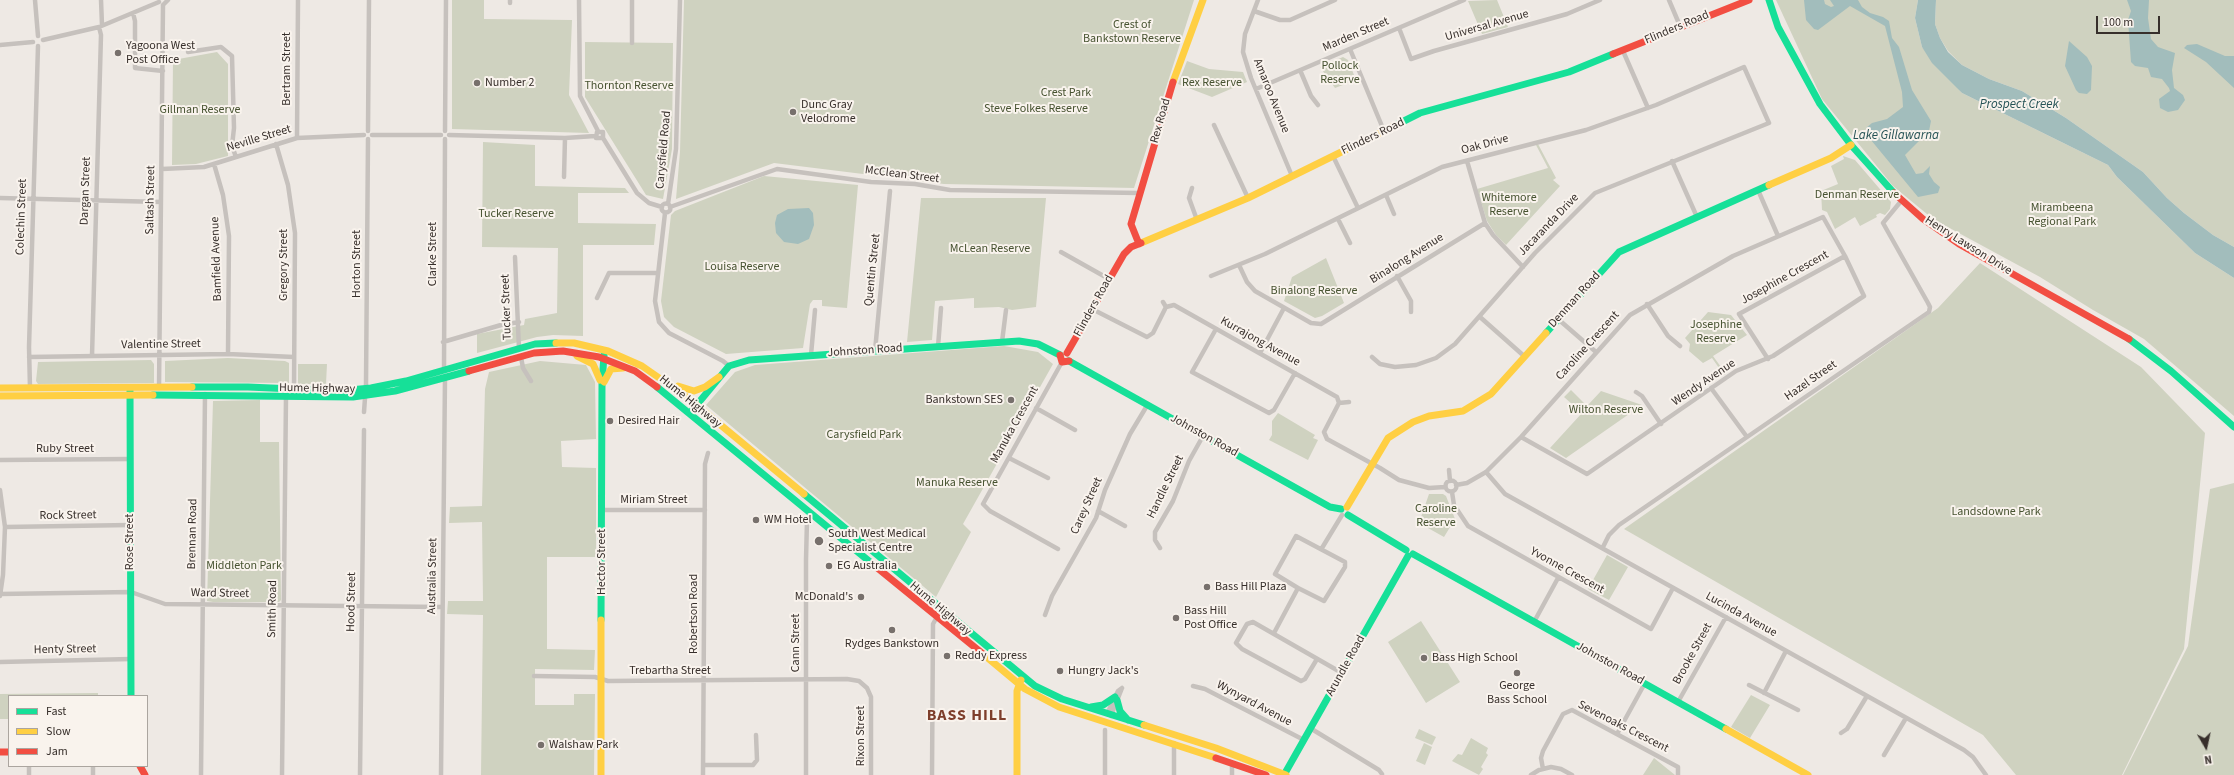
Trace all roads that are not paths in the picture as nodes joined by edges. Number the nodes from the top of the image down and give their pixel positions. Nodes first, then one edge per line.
1 (36, 0) edge
2 (101, 0) edge
3 (168, 0) edge
4 (298, 0) edge
5 (369, 0) edge
6 (446, 0) edge
7 (579, 0) edge
8 (632, 0) edge
9 (680, 0) edge
10 (1203, 0) edge
11 (1258, 0) edge
12 (1335, 0) edge
13 (1464, 0) edge
14 (1600, 0) edge
15 (1669, 0) edge
16 (1749, 0) edge
17 (1769, 0) edge
18 (1740, 1) edge
19 (160, 2) edge
20 (1254, 11) junction
21 (133, 13) junction
22 (100, 26) junction
23 (1680, 26) junction
24 (1399, 28) junction
25 (38, 36) junction
26 (43, 40) junction
27 (33, 42) junction
28 (632, 43) dead end
29 (0, 44) edge
30 (38, 46) junction
31 (1350, 49) junction
32 (1623, 51) junction
33 (188, 52) dead end
34 (163, 70) junction
35 (1300, 70) junction
36 (1256, 89) junction
37 (1318, 105) dead end
38 (1648, 108) junction
39 (1769, 123) joint
40 (1214, 125) dead end
41 (598, 131) junction
42 (1384, 131) junction
43 (370, 133) junction
44 (443, 133) junction
45 (596, 136) junction
46 (366, 137) junction
47 (447, 137) junction
48 (297, 138) junction
49 (565, 138) junction
50 (603, 138) junction
51 (276, 144) junction
52 (1851, 146) junction
53 (1333, 156) junction
54 (236, 157) junction
55 (1467, 161) junction
56 (1672, 161) junction
57 (214, 164) junction
58 (162, 169) junction
59 (1292, 176) junction
60 (564, 177) dead end
61 (1192, 188) dead end
62 (1758, 190) junction
63 (890, 191) dead end
64 (1139, 193) junction
65 (1386, 195) junction
66 (0, 198) edge
67 (1248, 198) junction
68 (33, 199) junction
69 (1902, 200) junction
70 (96, 201) junction
71 (161, 202) junction
72 (669, 206) junction
73 (662, 207) junction
74 (1358, 208) junction
75 (666, 213) junction
76 (1394, 214) dead end
77 (1697, 216) junction
78 (1823, 217) joint
79 (1338, 219) junction
80 (1197, 220) junction
81 (1485, 223) junction
82 (1778, 236) junction
83 (1350, 243) dead end
84 (1139, 244) junction
85 (1061, 252) dead end
86 (1845, 256) junction
87 (516, 257) dead end
88 (1239, 265) junction
89 (1523, 267) junction
90 (658, 273) junction
91 (1211, 276) dead end
92 (1397, 276) junction
93 (1109, 279) junction
94 (597, 298) dead end
95 (1163, 302) dead end
96 (1647, 304) junction
97 (1166, 307) junction
98 (941, 308) dead end
99 (1284, 308) junction
100 (1092, 309) junction
101 (815, 310) dead end
102 (1006, 310) dead end
103 (1410, 312) dead end
104 (1480, 317) junction
105 (1558, 319) junction
106 (519, 322) junction
107 (1216, 328) junction
108 (443, 342) junction
109 (1002, 342) junction
110 (1680, 346) dead end
111 (938, 347) junction
112 (519, 348) junction
113 (606, 350) junction
114 (875, 350) junction
115 (563, 351) junction
116 (1596, 352) junction
117 (1260, 353) junction
118 (228, 354) junction
119 (520, 355) junction
120 (811, 355) junction
121 (92, 356) junction
122 (159, 356) junction
123 (1524, 356) junction
124 (29, 357) junction
125 (294, 357) junction
126 (1372, 357) dead end
127 (1064, 358) junction
128 (604, 359) junction
129 (1768, 359) junction
130 (729, 366) junction
131 (635, 371) junction
132 (444, 373) junction
133 (1295, 373) junction
134 (719, 377) junction
135 (661, 378) junction
136 (531, 381) dead end
137 (0, 388) edge
138 (1711, 388) junction
139 (30, 389) junction
140 (294, 389) junction
141 (365, 389) junction
142 (130, 392) junction
143 (159, 392) junction
144 (205, 392) junction
145 (602, 392) junction
146 (1636, 392) dead end
147 (0, 396) edge
148 (286, 396) junction
149 (364, 396) junction
150 (1349, 402) dead end
151 (1339, 403) junction
152 (1148, 404) junction
153 (696, 406) junction
154 (1036, 408) junction
155 (364, 412) dead end
156 (690, 413) junction
157 (1661, 424) junction
158 (2234, 427) edge
159 (364, 430) dead end
160 (1075, 430) dead end
161 (1203, 436) junction
162 (1521, 437) junction
163 (1747, 437) junction
164 (708, 453) dead end
165 (1009, 458) junction
166 (130, 459) junction
167 (0, 460) edge
168 (1370, 466) junction
169 (1449, 470) dead end
170 (1486, 472) junction
171 (1048, 478) dead end
172 (1450, 481) junction
173 (1456, 485) junction
174 (1445, 487) junction
175 (0, 490) edge
176 (1452, 492) junction
177 (603, 510) junction
178 (705, 510) junction
179 (1098, 511) junction
180 (1344, 512) junction
181 (811, 513) junction
182 (130, 525) junction
183 (1125, 526) dead end
184 (5, 527) junction
185 (1602, 546) junction
186 (1160, 548) dead end
187 (1322, 548) junction
188 (1058, 550) dead end
189 (1409, 553) junction
190 (1558, 578) junction
191 (1298, 588) junction
192 (1673, 588) junction
193 (130, 592) junction
194 (0, 595) edge
195 (202, 604) junction
196 (283, 605) junction
197 (363, 606) junction
198 (442, 607) junction
199 (1045, 615) dead end
200 (937, 617) junction
201 (1726, 617) junction
202 (1534, 622) junction
203 (1274, 633) junction
204 (1786, 651) junction
205 (131, 659) junction
206 (1317, 659) junction
207 (0, 662) edge
208 (1342, 673) junction
209 (534, 676) dead end
210 (602, 679) junction
211 (807, 680) junction
212 (704, 681) junction
213 (1021, 681) junction
214 (1645, 683) junction
215 (1749, 685) dead end
216 (1194, 686) dead end
217 (1764, 693) junction
218 (131, 695) edge
219 (1867, 696) junction
220 (1116, 699) junction
221 (1678, 702) junction
222 (1088, 708) junction
223 (1798, 710) dead end
224 (1109, 714) junction
225 (1906, 718) junction
226 (1128, 720) junction
227 (1106, 725) junction
228 (1310, 728) junction
229 (1840, 733) dead end
230 (1616, 734) junction
231 (756, 735) dead end
232 (1304, 740) junction
233 (1174, 743) junction
234 (1234, 754) junction
235 (1884, 755) dead end
236 (1232, 762) junction
237 (703, 765) junction
238 (1543, 769) junction
239 (1382, 774) edge
240 (1805, 774) edge
241 (201, 775) edge
242 (282, 775) edge
243 (360, 775) edge
244 (441, 775) edge
245 (601, 775) edge
246 (703, 775) edge
247 (806, 775) edge
248 (871, 775) edge
249 (932, 775) edge
250 (1017, 775) edge
251 (1105, 775) edge
252 (1174, 775) edge
253 (1232, 775) edge
254 (1266, 775) edge
255 (1285, 775) edge
256 (1532, 775) edge
257 (1572, 775) edge
258 (1678, 775) edge
259 (1986, 775) edge

1 - 25 street
2 - 22 street, Dargan Street
3 - 19 street
4 - 48 street, Bertram Street
5 - 43 street
6 - 44 street
7 - 41 street
8 - 28 street
9 - 72 street, Carysfield Road
10 - 64 main road, Rex Road
11 - 20 street, Amaroo Avenue
12 - 20 street
13 - 24 street, Marden Street
14 - 24 street, Universal Avenue
15 - 23 street
16 - 18 main road, Flinders Road
17 - 52 main road, Henry Lawson Drive
18 - 23 main road, Flinders Road
19 - 21 street
19 - 34 street, Saltash Street
20 - 36 street, Amaroo Avenue
21 - 22 street
21 - 34 street
22 - 26 street
22 - 70 street, Dargan Street
23 - 32 main road, Flinders Road
24 - 31 street, Marden Street
25 - 26 street
25 - 27 street
26 - 30 street
27 - 29 street
27 - 30 street
30 - 68 street, Colechin Street
31 - 35 street, Marden Street
31 - 42 street
32 - 38 street
32 - 42 main road, Flinders Road
33 - 54 street
34 - 58 street, Saltash Street
35 - 36 street, Marden Street
35 - 37 street
36 - 59 street, Amaroo Avenue
38 - 39 street, Oak Drive
38 - 55 street, Oak Drive
39 - 56 street, Jacaranda Drive
40 - 67 street
41 - 45 street
41 - 50 street
42 - 53 main road, Flinders Road
43 - 44 street
43 - 46 street
44 - 47 street
45 - 49 street
45 - 50 street
46 - 48 street, Neville Street
46 - 141 street, Horton Street
47 - 49 street
47 - 108 street, Clarke Street
48 - 51 street, Neville Street
49 - 60 street
50 - 73 street
51 - 54 street, Neville Street
51 - 125 street, Gregory Street
52 - 62 main road, Denman Road
52 - 69 main road, Henry Lawson Drive
53 - 59 main road, Flinders Road
53 - 74 street
54 - 57 street, Neville Street
55 - 65 street, Oak Drive
55 - 81 street
56 - 77 street
56 - 89 street, Jacaranda Drive
57 - 58 street, Neville Street
57 - 118 street, Bamfield Avenue
58 - 71 street, Saltash Street
59 - 67 main road, Flinders Road
61 - 80 street
62 - 77 main road, Denman Road
62 - 82 street
63 - 114 street, Quentin Street
64 - 72 street, McClean Street
64 - 84 main road, Rex Road
65 - 74 street, Oak Drive
65 - 76 street
66 - 68 street
67 - 80 main road, Flinders Road
68 - 70 street
68 - 124 street, Colechin Street
69 - 158 main road, Henry Lawson Drive
69 - 163 street, Hazel Street
70 - 71 street
70 - 121 street, Dargan Street
71 - 122 street, Saltash Street
72 - 73 street, McClean Street
72 - 75 street
73 - 75 street
74 - 79 street, Oak Drive
75 - 90 street
77 - 105 main road, Denman Road
78 - 82 street, Caroline Crescent
78 - 86 street, Wendy Avenue
79 - 83 street
79 - 88 street, Oak Drive
80 - 84 main road, Flinders Road
81 - 89 street
81 - 92 street, Binalong Avenue
82 - 96 street, Caroline Crescent
84 - 93 main road, Flinders Road
85 - 93 street
86 - 129 street, Wendy Avenue
86 - 129 street, Josephine Crescent
87 - 106 street, Tucker Street
88 - 91 street, Oak Drive
88 - 99 street, Binalong Avenue
89 - 104 street, Jacaranda Drive
90 - 94 street
90 - 130 street
92 - 99 street, Binalong Avenue
92 - 103 street
93 - 100 main road, Flinders Road
95 - 97 street
96 - 110 street
96 - 116 street, Caroline Crescent
97 - 100 street
97 - 107 street, Kurrajong Avenue
98 - 111 street
99 - 117 street
100 - 127 main road, Flinders Road
101 - 120 street
102 - 109 street
104 - 123 street
104 - 126 street, Jacaranda Drive
105 - 116 street
105 - 123 main road, Denman Road
106 - 108 street
106 - 112 street, Tucker Street
107 - 117 street, Kurrajong Avenue
107 - 133 street
108 - 132 street, Clarke Street
109 - 111 main road, Johnston Road
109 - 127 main road, Johnston Road
111 - 114 main road, Johnston Road
112 - 113 main road, Hume Highway
112 - 119 street, Tucker Street
112 - 132 main road, Hume Highway
113 - 128 main road, Hector Street
113 - 135 main road, Hume Highway
114 - 120 main road, Johnston Road
115 - 119 main road, Hume Highway
115 - 128 main road, Hume Highway
115 - 145 main road
116 - 162 street, Caroline Crescent
117 - 133 street, Kurrajong Avenue
118 - 122 street, Valentine Street
118 - 125 street, Valentine Street
119 - 132 main road, Hume Highway
119 - 136 street, Tucker Street
120 - 130 main road, Johnston Road
121 - 122 street, Valentine Street
121 - 124 street, Valentine Street
122 - 143 street, Saltash Street
123 - 168 main road, Denman Road
124 - 139 street, Colechin Street
125 - 140 street, Gregory Street
127 - 152 main road, Johnston Road
127 - 154 street, Manuka Crescent
128 - 131 main road, Hume Highway
128 - 145 main road, Hector Street
129 - 138 street, Wendy Avenue
130 - 134 main road
131 - 145 main road
131 - 156 main road, Hume Highway
132 - 141 main road, Hume Highway
132 - 149 main road, Hume Highway
132 - 198 street, Australia Street
133 - 151 street, Kurrajong Avenue
134 - 135 main road
134 - 153 main road
135 - 153 main road, Hume Highway
137 - 139 main road, Hume Highway
138 - 157 street, Wendy Avenue
138 - 163 street
139 - 142 main road, Hume Highway
140 - 141 main road, Hume Highway
140 - 144 main road, Hume Highway
141 - 149 street, Horton Street
142 - 143 main road, Hume Highway
142 - 147 main road, Hume Highway
142 - 166 main road, Rose Street
143 - 144 main road, Hume Highway
144 - 148 main road, Hume Highway
144 - 195 street, Brennan Road
145 - 177 main road, Hector Street
146 - 157 street
148 - 149 main road, Hume Highway
148 - 196 street, Smith Road
149 - 155 street
150 - 151 street
151 - 168 street
152 - 161 main road, Johnston Road
152 - 179 street, Carey Street
153 - 156 main road
153 - 213 main road, Hume Highway
154 - 160 street
154 - 165 street, Manuka Crescent
156 - 181 main road, Hume Highway
157 - 162 street, Wendy Avenue
159 - 197 street, Hood Street
161 - 180 main road, Johnston Road
161 - 186 street, Handle Street
162 - 170 street, Caroline Crescent
163 - 185 street, Hazel Street
164 - 178 street, Robertson Road
165 - 171 street
165 - 188 street, Manuka Crescent
166 - 167 street, Ruby Street
166 - 182 main road, Rose Street
168 - 174 street
168 - 180 main road, Denman Road
169 - 172 street
170 - 173 street, Caroline Crescent
170 - 185 street, Lucinda Avenue
172 - 173 street
172 - 174 street
173 - 176 street
174 - 176 street
175 - 184 street
176 - 190 street, Yvonne Crescent
177 - 178 street, Miriam Street
177 - 210 main road, Hector Street
178 - 212 street, Robertson Road
179 - 183 street
179 - 199 street, Carey Street
180 - 187 street
180 - 189 main road, Johnston Road
181 - 200 main road, Hume Highway
181 - 211 street, Cann Street
182 - 184 street, Rock Street
182 - 193 main road, Rose Street
184 - 194 street
185 - 192 street, Lucinda Avenue
187 - 191 street
187 - 191 street
189 - 202 main road, Johnston Road
189 - 208 main road, Arundle Road
190 - 192 street, Yvonne Crescent
190 - 202 street
191 - 203 street
192 - 201 street, Lucinda Avenue
193 - 194 street, Ward Street
193 - 195 street, Ward Street
193 - 205 main road, Rose Street
195 - 196 street, Ward Street
195 - 241 street, Brennan Road
196 - 197 street, Ward Street
196 - 242 street, Smith Road
197 - 198 street, Ward Street
197 - 243 street, Hood Street
198 - 244 street, Australia Street
200 - 213 main road, Hume Highway
200 - 249 street
201 - 204 street, Lucinda Avenue
201 - 221 street, Brooke Street
202 - 214 main road, Johnston Road
203 - 206 street
203 - 206 street
204 - 217 street
204 - 219 street, Lucinda Avenue
205 - 207 street, Henty Street
205 - 218 main road, Rose Street
206 - 208 street
208 - 228 main road, Arundle Road
209 - 210 street, Trebartha Street
210 - 212 street, Trebartha Street
210 - 245 main road, Hector Street
211 - 212 street, Trebartha Street
211 - 247 street, Cann Street
211 - 248 street, Rixon Street
212 - 237 street, Robertson Road
213 - 222 main road, Hume Highway
213 - 227 main road, Hume Highway
213 - 250 main road
214 - 221 main road, Johnston Road
214 - 230 street
215 - 217 street
216 - 232 street, Wynyard Avenue
217 - 223 street
219 - 225 street, Lucinda Avenue
219 - 229 street
220 - 222 main road
220 - 224 street
220 - 226 main road
221 - 240 main road, Johnston Road
222 - 224 main road, Hume Highway
224 - 226 main road, Hume Highway
224 - 227 street
225 - 235 street
225 - 259 street, Lucinda Avenue
226 - 234 main road, Hume Highway
227 - 233 main road, Hume Highway
227 - 251 street
228 - 232 main road, Arundle Road
228 - 239 street
230 - 238 street, Sevenoaks Crescent
230 - 258 street, Sevenoaks Crescent
231 - 237 street
232 - 255 main road, Arundle Road
233 - 236 main road, Hume Highway
233 - 252 street
234 - 236 street
234 - 255 main road, Hume Highway
236 - 253 street
236 - 254 main road, Hume Highway
237 - 246 street, Robertson Road
238 - 256 street
238 - 257 street

